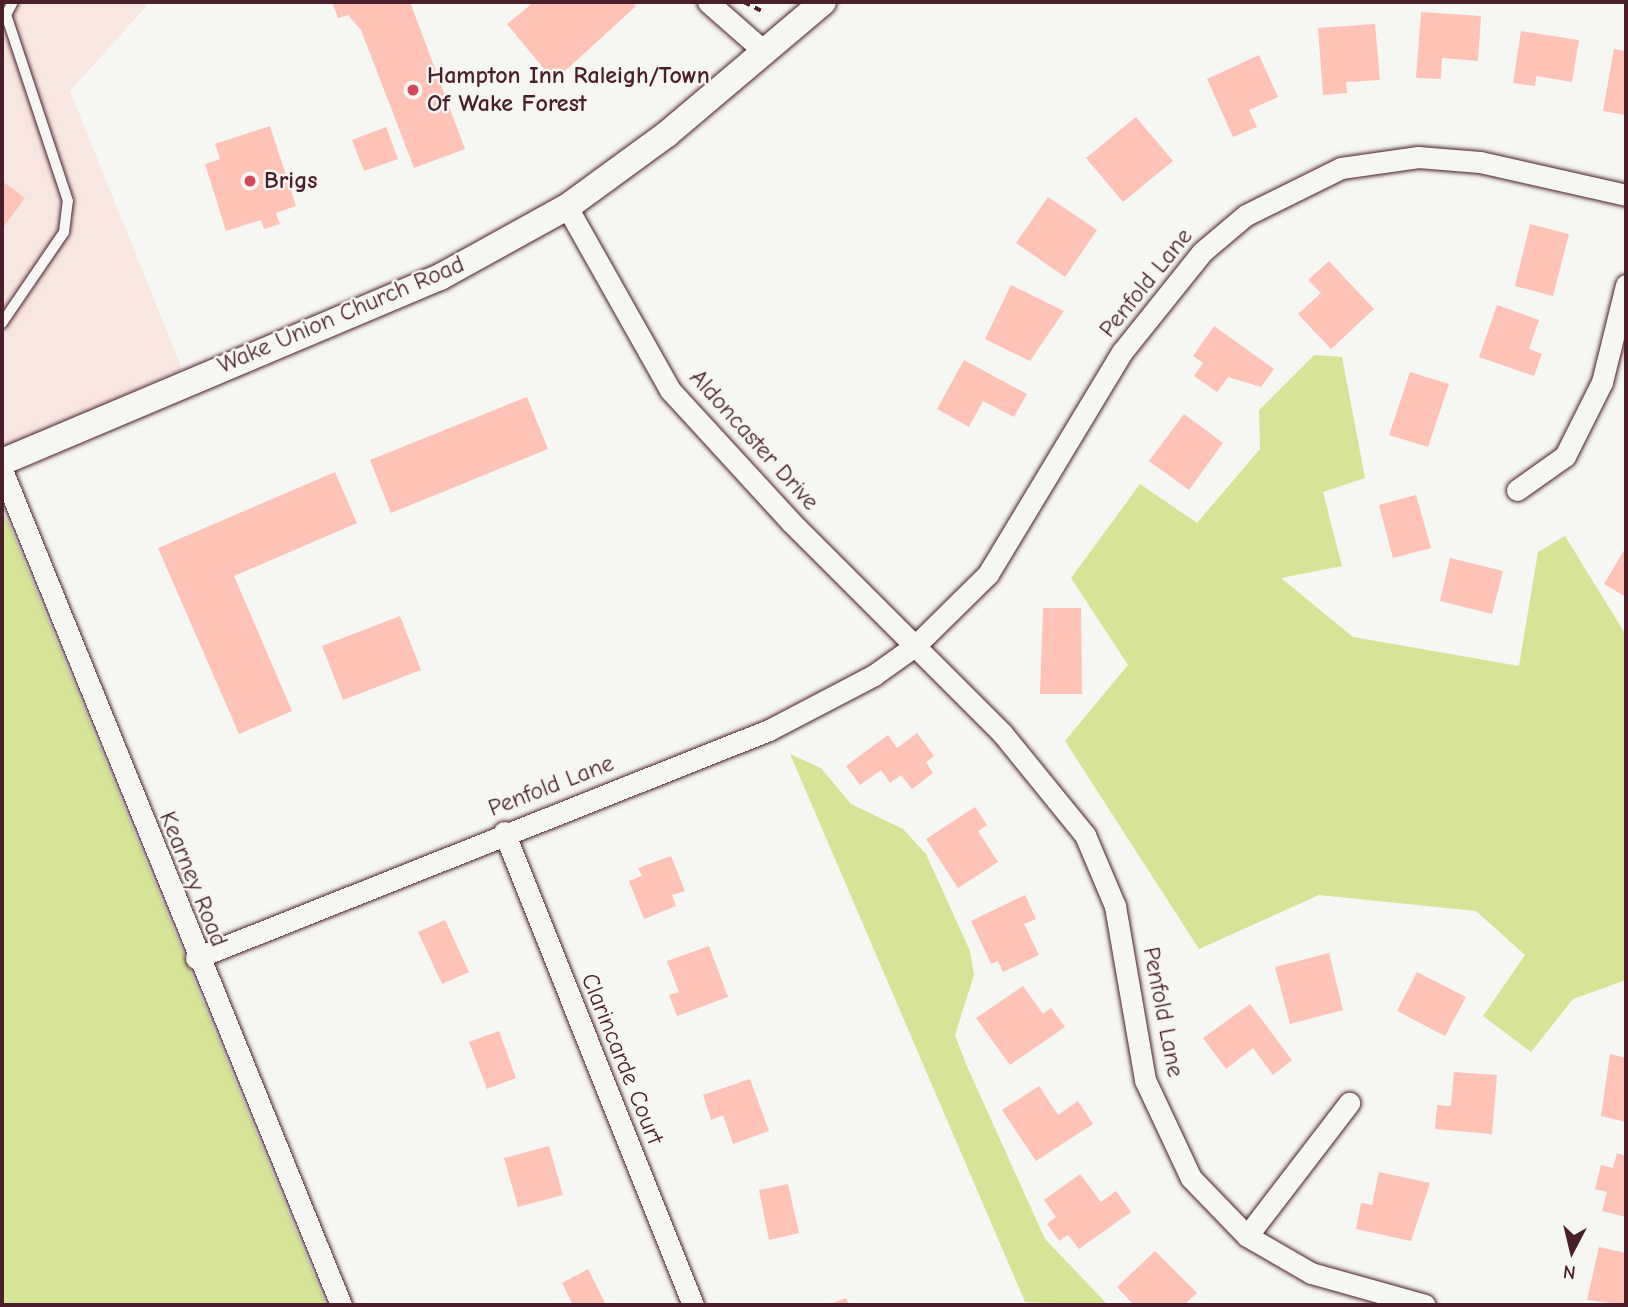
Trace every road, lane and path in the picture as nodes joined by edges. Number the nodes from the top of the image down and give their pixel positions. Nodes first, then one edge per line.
1 (13, 2) edge
2 (708, 2) edge
3 (744, 2) edge
4 (823, 2) edge
5 (762, 11) dead end
6 (765, 51) junction
7 (1626, 195) edge
8 (567, 207) junction
9 (1626, 285) edge
10 (2, 323) edge
11 (2, 462) edge
12 (2, 470) edge
13 (1517, 490) dead end
14 (916, 645) junction
15 (504, 832) junction
16 (196, 958) junction
17 (1349, 1103) dead end
18 (1247, 1236) junction
19 (341, 1305) edge
20 (694, 1305) edge
21 (1425, 1305) edge

1 - 10 lane
2 - 6 street
3 - 5 path
4 - 6 street, Wake Union Church Road
6 - 8 street, Wake Union Church Road
7 - 14 street, Penfold Lane
8 - 11 street, Wake Union Church Road
8 - 14 street, Aldoncaster Drive
9 - 13 street
12 - 16 street, Kearney Road
14 - 15 street, Penfold Lane
14 - 18 street, Penfold Lane
15 - 16 street, Penfold Lane
15 - 20 street, Clarincarde Court
16 - 19 street, Kearney Road
17 - 18 street
18 - 21 street, Penfold Lane

